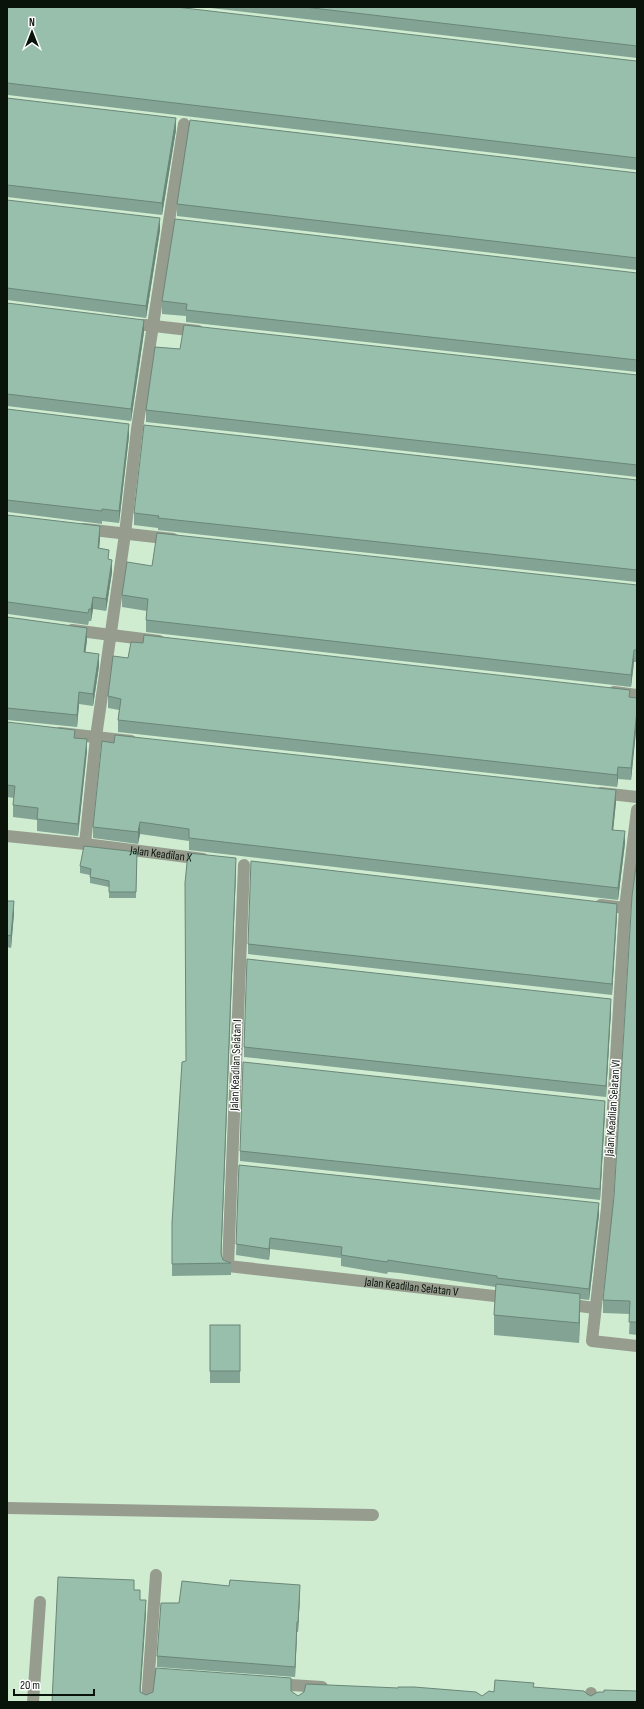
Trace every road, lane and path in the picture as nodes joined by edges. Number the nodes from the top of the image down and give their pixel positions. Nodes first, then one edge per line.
1 (169, 122) edge
2 (164, 223) junction
3 (184, 225) edge
4 (137, 324) edge
5 (152, 326) junction
6 (207, 332) edge
7 (122, 427) edge
8 (141, 429) junction
9 (70, 527) edge
10 (125, 534) junction
11 (188, 541) edge
12 (59, 628) edge
13 (111, 636) junction
14 (174, 643) edge
15 (606, 691) edge
16 (637, 695) edge
17 (52, 732) edge
18 (96, 737) junction
19 (144, 742) edge
20 (589, 792) edge
21 (637, 797) edge
22 (637, 810) edge
23 (7, 836) edge
24 (85, 844) junction
25 (214, 861) edge
26 (229, 863) edge
27 (586, 903) edge
28 (625, 908) junction
29 (605, 1001) edge
30 (620, 1003) junction
31 (598, 1104) edge
32 (613, 1105) junction
33 (592, 1206) edge
34 (607, 1208) junction
35 (228, 1266) joint
36 (525, 1300) edge
37 (548, 1303) edge
38 (595, 1308) junction
39 (637, 1346) edge
40 (7, 1508) edge
41 (372, 1516) dead end
42 (156, 1575) dead end
43 (40, 1602) dead end
44 (149, 1674) junction
45 (181, 1677) edge
46 (260, 1683) edge
47 (331, 1688) edge
48 (33, 1702) edge
49 (147, 1702) edge

1 - 2 street
2 - 3 street
2 - 5 street
4 - 5 street
5 - 6 street
5 - 8 street
7 - 8 street
8 - 10 street
9 - 10 street
10 - 11 street
10 - 13 street
12 - 13 street
13 - 14 street
13 - 18 street
15 - 16 street
17 - 18 street
18 - 19 street
18 - 24 street
20 - 21 street
22 - 28 street, Jalan Keadilan Selatan VI
23 - 24 street, Jalan Keadilan X
24 - 25 street, Jalan Keadilan X
26 - 35 street, Jalan Keadilan Selatan I
27 - 28 street
28 - 30 street, Jalan Keadilan Selatan VI
29 - 30 street
30 - 32 street, Jalan Keadilan Selatan VI
31 - 32 street
32 - 34 street, Jalan Keadilan Selatan VI
33 - 34 street
34 - 38 street, Jalan Keadilan Selatan VI
35 - 36 street, Jalan Keadilan Selatan V
37 - 38 street
38 - 39 street, Jalan Keadilan Selatan VI
40 - 41 street
42 - 44 street
43 - 48 street
44 - 45 street
44 - 49 street
46 - 47 street

